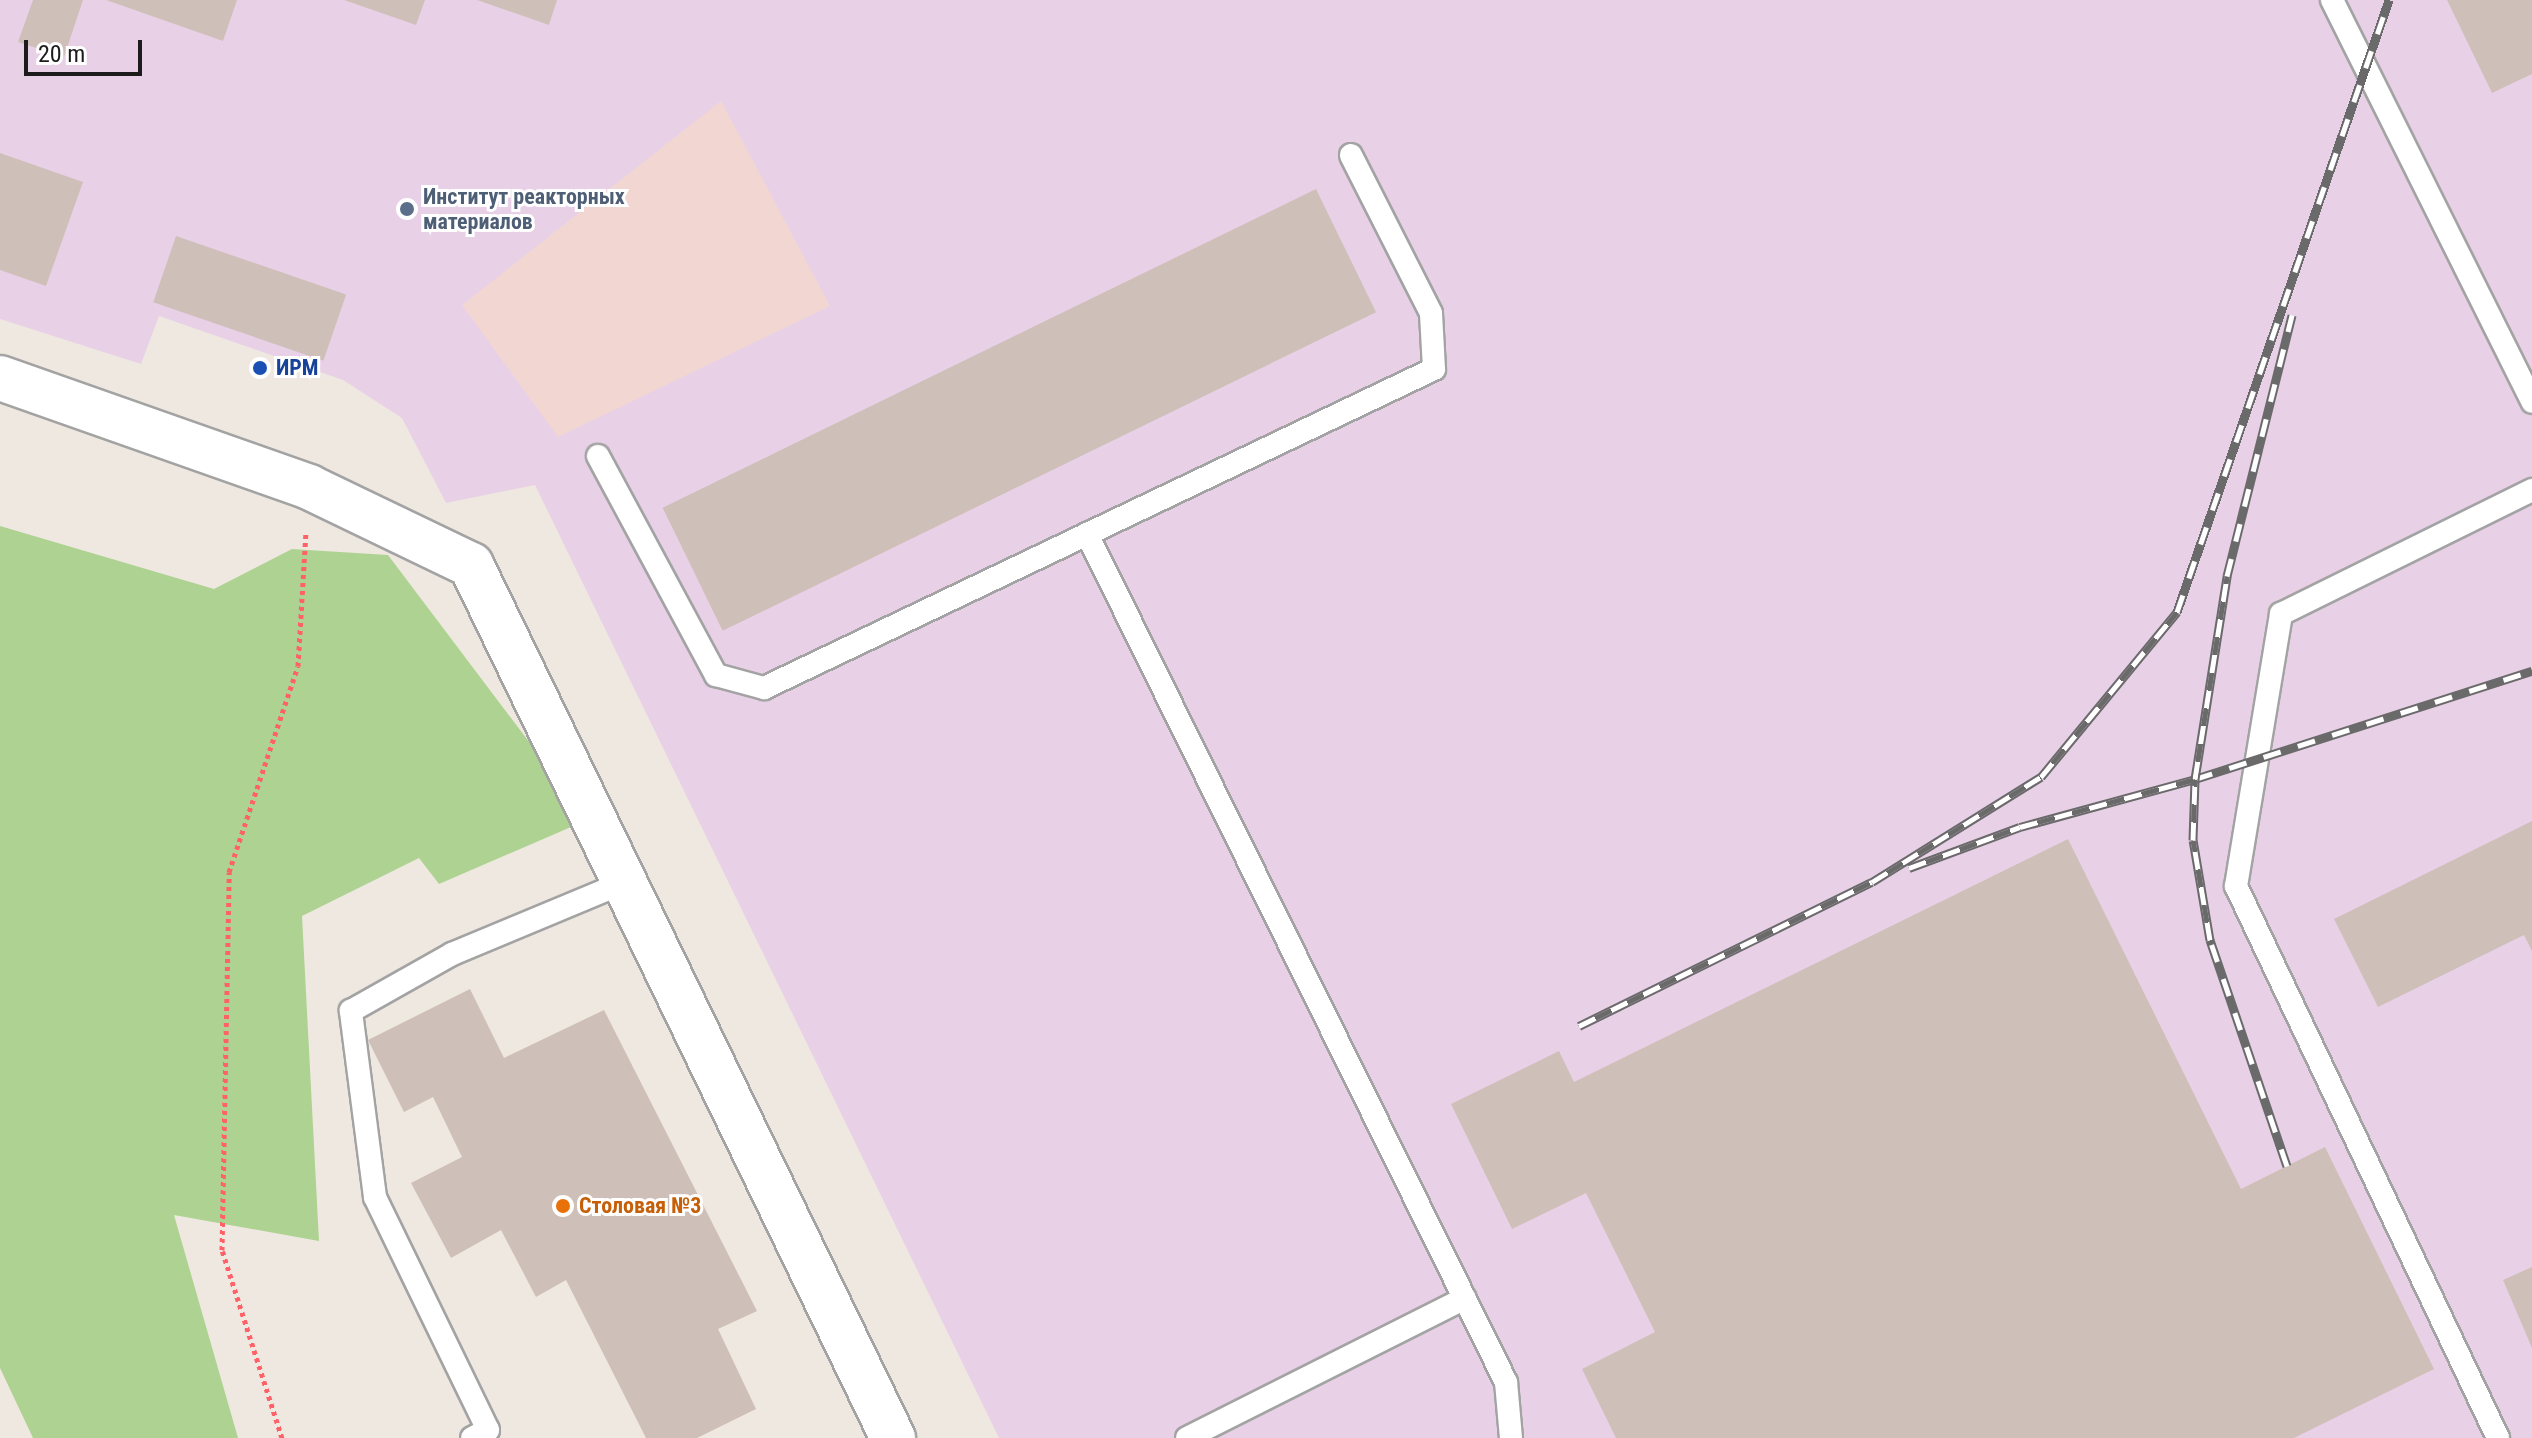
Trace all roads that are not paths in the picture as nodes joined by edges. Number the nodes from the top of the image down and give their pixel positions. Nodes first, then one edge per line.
1 (2332, 0) edge
2 (1351, 155) dead end
3 (0, 378) edge
4 (2532, 402) edge
5 (598, 456) dead end
6 (2532, 490) edge
7 (1087, 534) junction
8 (625, 882) junction
9 (1465, 1298) junction
10 (483, 1435) edge
11 (893, 1438) edge
12 (1187, 1438) edge
13 (1511, 1438) edge
14 (2498, 1438) edge

1 - 4 lane
2 - 7 lane
3 - 8 street
5 - 7 lane
6 - 14 lane
7 - 9 lane
8 - 10 lane
8 - 11 street
9 - 12 lane
9 - 13 lane

